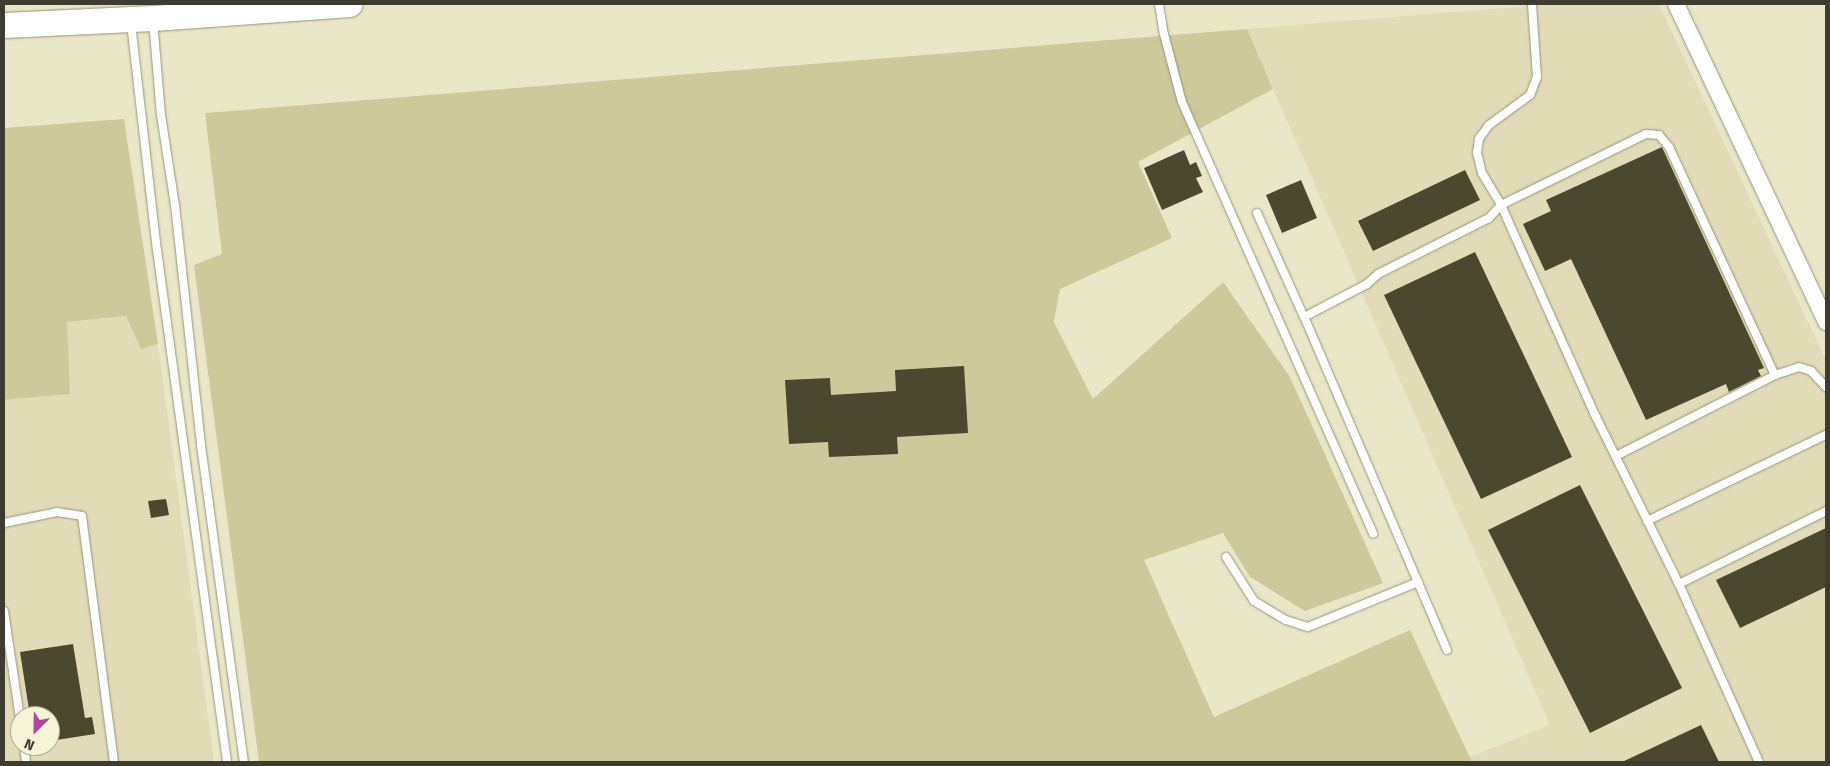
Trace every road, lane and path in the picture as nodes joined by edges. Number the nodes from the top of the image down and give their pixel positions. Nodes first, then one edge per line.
1 (350, 4) edge
2 (1159, 4) edge
3 (1532, 4) edge
4 (1676, 4) edge
5 (318, 5) edge
6 (137, 13) edge
7 (4, 25) edge
8 (1501, 204) junction
9 (1257, 213) dead end
10 (1304, 317) junction
11 (1826, 322) edge
12 (1775, 375) junction
13 (1826, 388) edge
14 (1826, 435) edge
15 (1616, 456) junction
16 (1826, 511) edge
17 (1647, 521) junction
18 (4, 523) edge
19 (1373, 534) dead end
20 (1226, 557) dead end
21 (1418, 582) junction
22 (1679, 584) junction
23 (4, 611) edge
24 (1447, 650) dead end
25 (18, 706) edge
26 (114, 762) edge
27 (227, 762) edge
28 (244, 762) edge
29 (1759, 762) edge

1 - 5 main road
2 - 19 lane
3 - 8 lane
4 - 11 street
5 - 6 main road
6 - 7 main road
6 - 27 lane
6 - 28 lane
8 - 10 lane
8 - 12 lane
8 - 15 lane
9 - 10 lane
10 - 21 lane
12 - 13 lane
12 - 15 lane
14 - 17 lane
15 - 17 lane
16 - 22 lane
17 - 22 lane
18 - 26 lane
20 - 21 lane
21 - 24 lane
22 - 29 lane
23 - 25 lane

